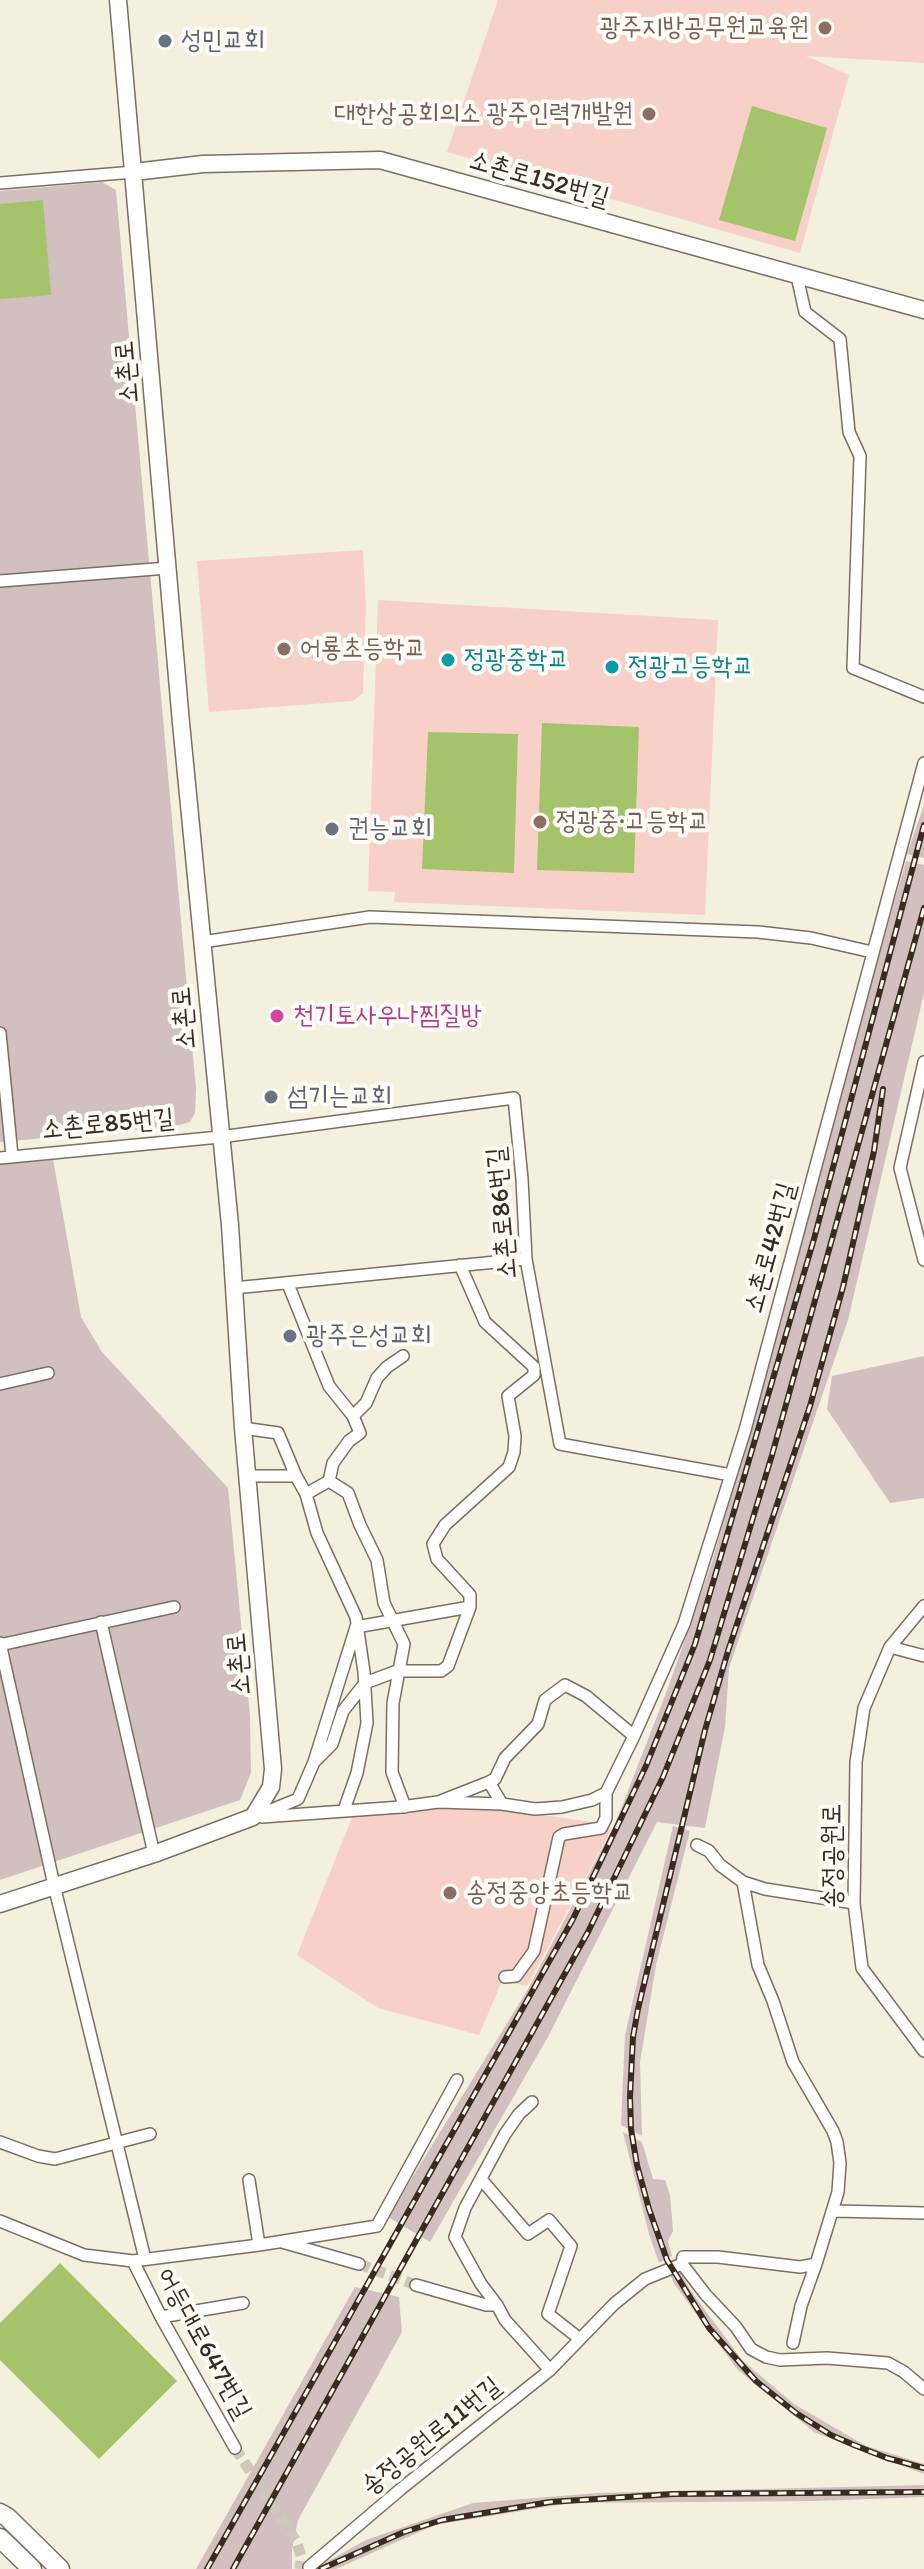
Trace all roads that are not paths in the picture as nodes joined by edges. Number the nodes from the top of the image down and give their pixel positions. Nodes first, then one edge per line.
1 (118, 0) edge
2 (134, 172) junction
3 (0, 183) edge
4 (797, 276) junction
5 (924, 310) edge
6 (168, 568) junction
7 (0, 581) edge
8 (924, 697) edge
9 (924, 763) edge
10 (202, 942) junction
11 (872, 952) junction
12 (0, 1033) edge
13 (924, 1062) edge
14 (220, 1137) junction
15 (6, 1157) edge
16 (526, 1259) junction
17 (924, 1260) edge
18 (460, 1265) junction
19 (288, 1284) junction
20 (234, 1288) junction
21 (403, 1356) dead end
22 (48, 1373) dead end
23 (0, 1384) edge
24 (353, 1416) junction
25 (243, 1428) junction
26 (731, 1475) junction
27 (247, 1476) junction
28 (296, 1476) junction
29 (329, 1481) junction
30 (306, 1494) junction
31 (924, 1606) edge
32 (174, 1607) dead end
33 (470, 1607) junction
34 (394, 1621) junction
35 (101, 1622) junction
36 (356, 1627) junction
37 (0, 1644) edge
38 (890, 1647) junction
39 (924, 1656) edge
40 (397, 1671) junction
41 (365, 1683) junction
42 (634, 1736) junction
43 (314, 1762) junction
44 (489, 1782) junction
45 (606, 1793) junction
46 (438, 1802) junction
47 (502, 1804) junction
48 (405, 1807) junction
49 (344, 1810) junction
50 (253, 1817) junction
51 (697, 1845) dead end
52 (154, 1854) junction
53 (743, 1882) junction
54 (54, 1885) junction
55 (854, 1903) junction
56 (0, 1904) edge
57 (505, 1977) dead end
58 (924, 2051) edge
59 (457, 2080) dead end
60 (532, 2102) dead end
61 (150, 2134) dead end
62 (0, 2142) edge
63 (118, 2143) junction
64 (481, 2179) junction
65 (249, 2180) dead end
66 (834, 2211) junction
67 (924, 2213) edge
68 (0, 2221) edge
69 (277, 2241) junction
70 (259, 2245) junction
71 (139, 2260) junction
72 (359, 2264) tunnel mouth
73 (682, 2264) junction
74 (816, 2264) junction
75 (416, 2285) tunnel mouth
76 (243, 2303) dead end
77 (497, 2305) junction
78 (161, 2317) junction
79 (580, 2339) junction
80 (793, 2343) dead end
81 (550, 2370) junction
82 (924, 2389) edge
83 (235, 2448) tunnel mouth
84 (0, 2515) edge
85 (0, 2540) edge
86 (309, 2567) edge
87 (20, 2569) edge
88 (32, 2569) edge
89 (48, 2569) edge
90 (60, 2569) edge

1 - 2 street, 소촌로
2 - 3 street
2 - 4 street, 소촌로152번길
2 - 6 street, 소촌로
4 - 5 street, 소촌로152번길
4 - 8 street
6 - 7 street
6 - 10 street, 소촌로
9 - 11 street, 소촌로42번길
10 - 11 street
10 - 14 street, 소촌로
11 - 26 street, 소촌로42번길
12 - 15 street
13 - 17 street
14 - 15 street, 소촌로85번길
14 - 16 street, 소촌로86번길
14 - 20 street, 소촌로
16 - 18 street
16 - 26 street, 소촌로86번길
18 - 19 street
18 - 33 street
19 - 20 street
19 - 24 street
20 - 25 street, 소촌로
21 - 24 street
22 - 23 street
24 - 29 street
25 - 27 street, 소촌로
25 - 28 street
26 - 42 street, 소촌로42번길
27 - 28 street
27 - 50 street, 소촌로
28 - 30 street
29 - 30 street
29 - 34 street
30 - 36 street
31 - 38 street, 송정공원로
32 - 35 street
33 - 34 street
33 - 40 street
34 - 36 street
34 - 40 street
35 - 37 street
35 - 52 street
36 - 41 street
36 - 43 street
37 - 54 street
38 - 39 street
38 - 55 street, 송정공원로
40 - 41 street
40 - 48 street
41 - 43 street
41 - 49 street
42 - 44 street
42 - 45 street, 소촌로42번길
43 - 50 street
44 - 46 street
44 - 47 street
45 - 47 street
45 - 57 street, 소촌로42번길
46 - 47 street
46 - 48 street
48 - 49 street
49 - 50 street
50 - 52 street
51 - 53 street
52 - 54 street
53 - 55 street
53 - 66 street
54 - 56 street
54 - 63 street
55 - 58 street, 송정공원로
59 - 69 street, 어등대로647번길
60 - 64 street
61 - 63 street
62 - 63 street
63 - 71 street
64 - 77 street
64 - 79 street
65 - 70 street
66 - 67 street
66 - 74 street
68 - 71 street, 어등대로647번길
69 - 70 street, 어등대로647번길
69 - 72 street, 어등대로647번길
70 - 71 street, 어등대로647번길
71 - 78 street, 어등대로647번길
73 - 74 street, 송정공원로11번길
73 - 79 street, 송정공원로11번길
73 - 82 street
74 - 80 street
75 - 77 street
76 - 78 street
77 - 81 street
78 - 83 street, 어등대로647번길
79 - 81 street, 송정공원로11번길
81 - 86 street, 송정공원로11번길
84 - 89 main road
84 - 90 main road
85 - 87 main road
85 - 88 main road

